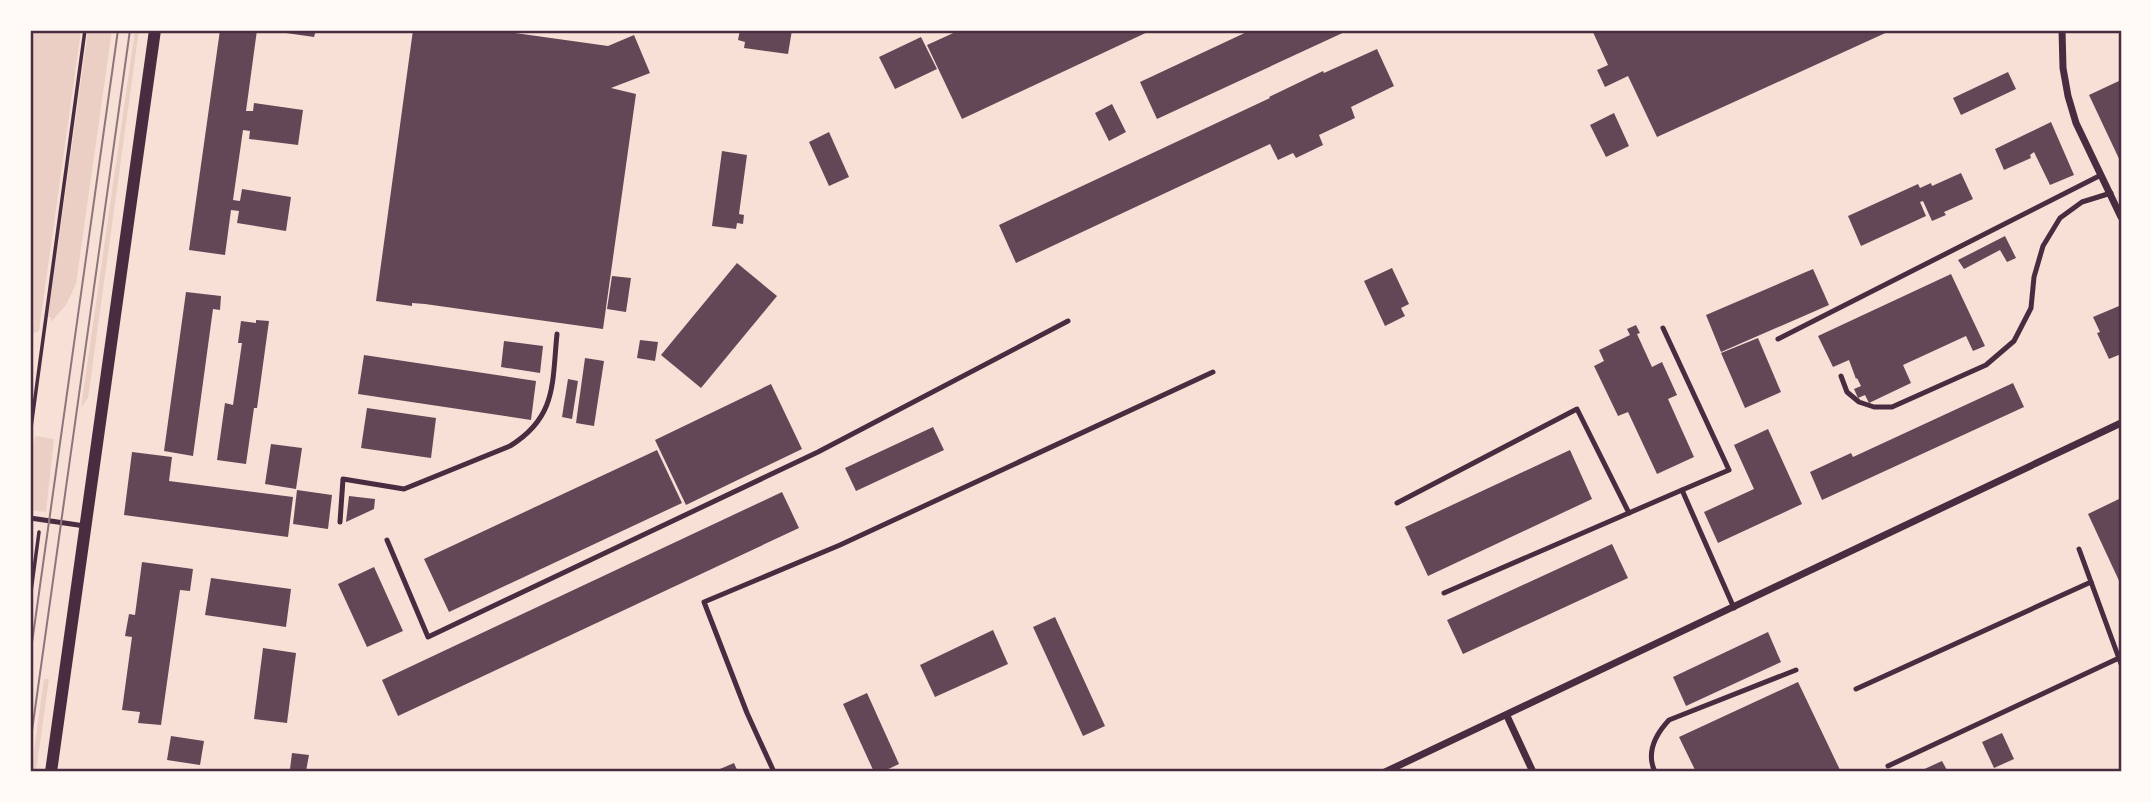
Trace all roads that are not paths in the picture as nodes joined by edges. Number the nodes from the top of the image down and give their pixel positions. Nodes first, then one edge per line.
1 (155, 30) edge
2 (2062, 30) edge
3 (2101, 175) junction
4 (2111, 193) junction
5 (2119, 207) edge
6 (2121, 217) edge
7 (1068, 321) dead end
8 (1663, 328) dead end
9 (557, 334) dead end
10 (1778, 339) dead end
11 (1213, 372) dead end
12 (1841, 376) dead end
13 (2121, 423) edge
14 (1682, 490) junction
15 (1397, 503) dead end
16 (1629, 513) junction
17 (30, 518) edge
18 (340, 522) dead end
19 (85, 526) junction
20 (387, 540) dead end
21 (2079, 549) dead end
22 (2091, 582) junction
23 (1444, 593) dead end
24 (1734, 608) junction
25 (2120, 661) edge
26 (1796, 670) dead end
27 (1856, 689) dead end
28 (1507, 716) junction
29 (1888, 766) dead end
30 (51, 772) edge
31 (774, 772) edge
32 (1385, 772) edge
33 (1533, 772) edge
34 (1654, 772) edge

1 - 19 street
2 - 3 street
3 - 4 street
3 - 10 lane
4 - 5 street
4 - 12 lane
5 - 6 street
7 - 20 lane
8 - 14 lane
9 - 18 lane
11 - 31 lane
13 - 24 street
14 - 16 lane
14 - 24 lane
15 - 16 lane
16 - 23 lane
17 - 19 lane
19 - 30 street
21 - 22 lane
22 - 25 lane
22 - 27 lane
24 - 28 street
25 - 29 lane
26 - 34 lane
28 - 32 street
28 - 33 street

